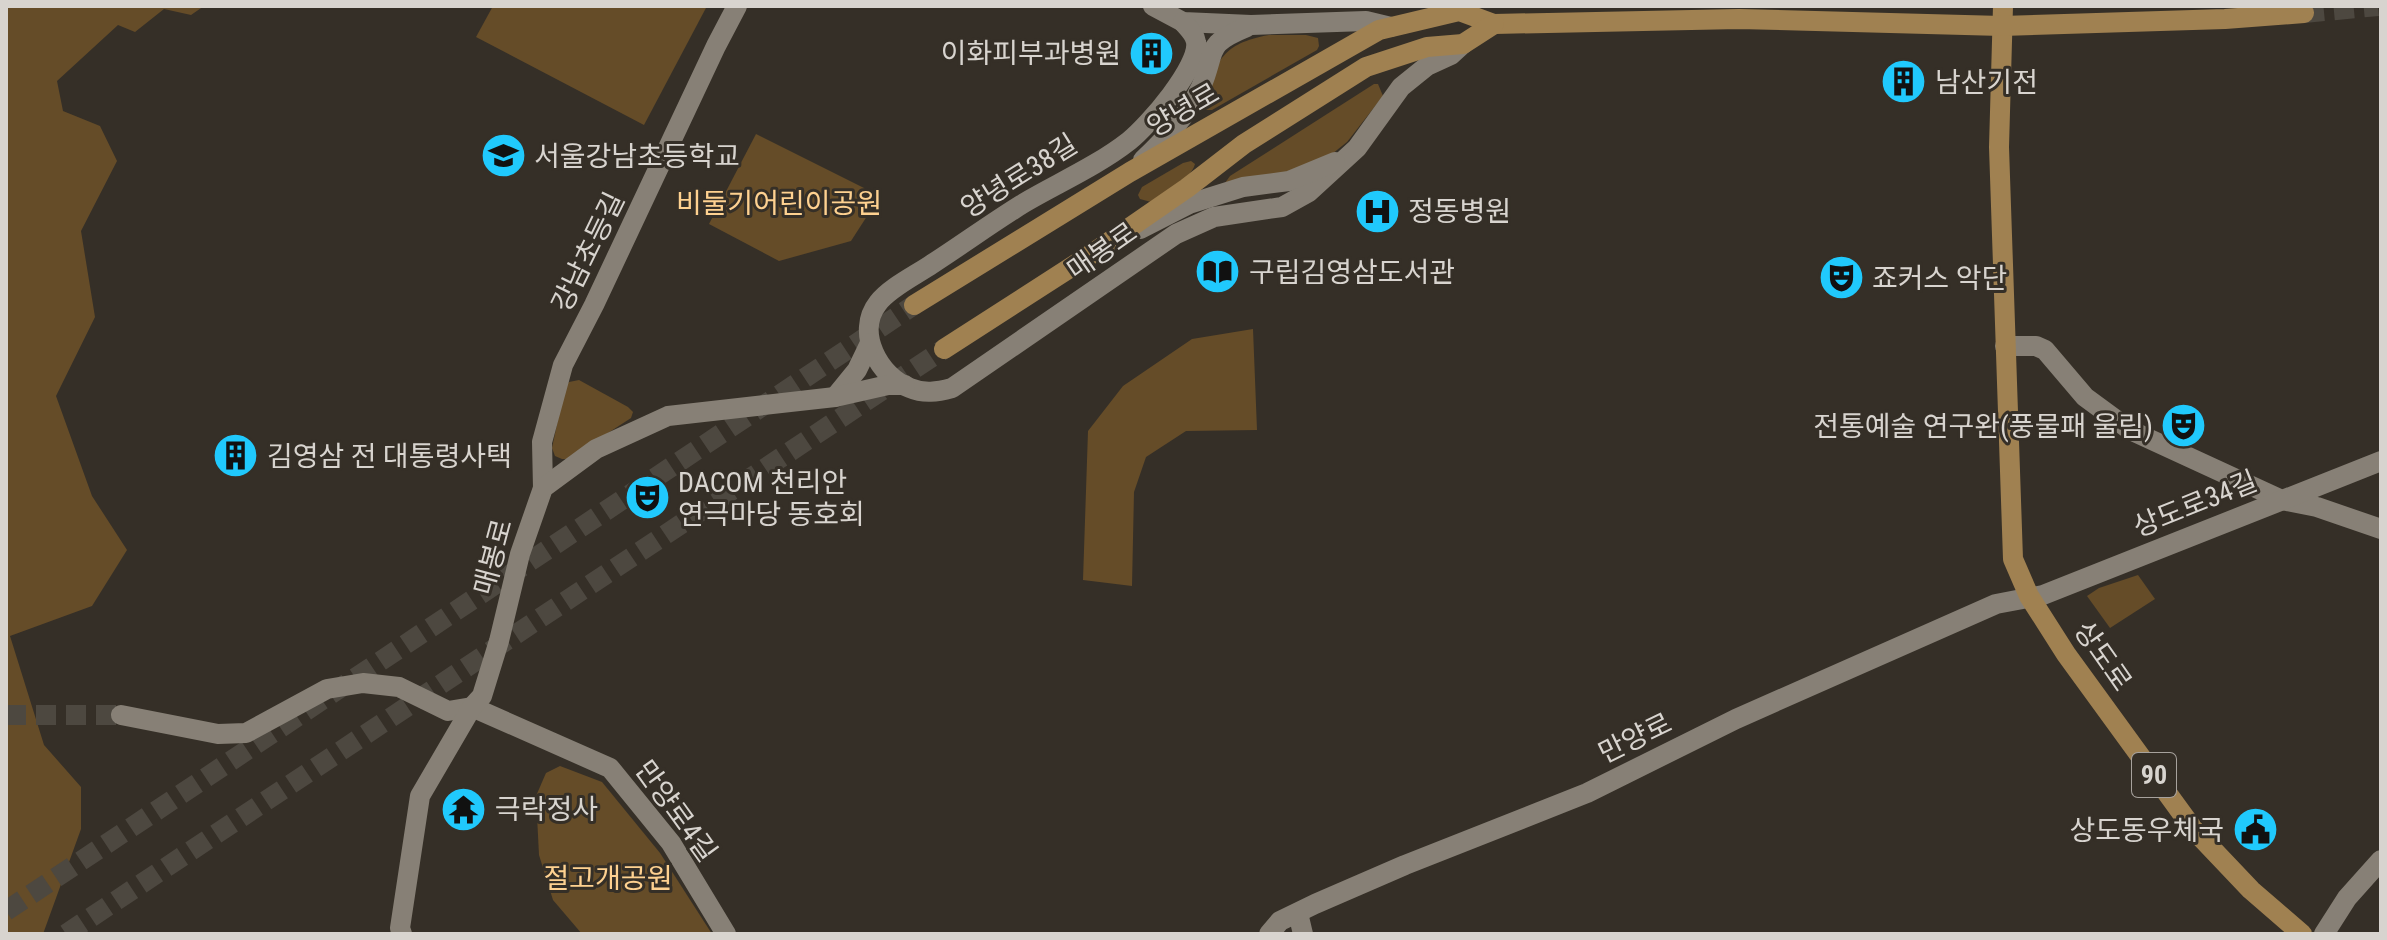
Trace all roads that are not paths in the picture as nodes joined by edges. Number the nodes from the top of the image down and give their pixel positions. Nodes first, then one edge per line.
1 (737, 6) edge
2 (1153, 6) edge
3 (1781, 6) edge
4 (2304, 13) dead end
5 (1290, 15) edge
6 (2002, 16) edge
7 (1739, 19) junction
8 (1183, 22) junction
9 (1494, 24) junction
10 (1251, 25) junction
11 (1391, 27) junction
12 (1463, 44) junction
13 (1204, 50) junction
14 (1353, 152) junction
15 (1130, 172) junction
16 (1093, 253) junction
17 (914, 305) tunnel mouth
18 (870, 343) junction
19 (2005, 346) junction
20 (944, 349) tunnel mouth
21 (905, 385) junction
22 (835, 397) junction
23 (2381, 461) edge
24 (543, 488) junction
25 (2282, 500) junction
26 (2381, 529) edge
27 (2029, 596) junction
28 (472, 707) junction
29 (121, 715) tunnel mouth
30 (2381, 860) edge
31 (1298, 913) junction
32 (402, 934) edge
33 (726, 934) edge
34 (1269, 934) edge
35 (1303, 934) edge
36 (2302, 934) edge
37 (2324, 934) edge

1 - 24 street, 강남초등길
2 - 8 street
3 - 7 main road
4 - 6 main road, 양녕로
5 - 10 street
5 - 11 street
6 - 7 main road, 양녕로
6 - 19 main road, 상도로 / 90
7 - 9 main road, 양녕로
8 - 10 street
8 - 13 street
9 - 11 main road, 양녕로
9 - 12 main road
10 - 13 street
11 - 15 main road, 양녕로
12 - 14 street, 매봉로
12 - 16 main road
13 - 15 street
13 - 18 street, 양녕로38길
14 - 16 street
14 - 21 street, 매봉로
15 - 17 main road, 양녕로
16 - 20 main road
18 - 21 street
18 - 22 street, 양녕로38길
19 - 25 street
19 - 27 main road, 상도로 / 90
21 - 22 street, 매봉로
22 - 24 street
23 - 25 street, 상도로34길
24 - 28 street, 매봉로
25 - 26 street
25 - 27 street, 상도로34길
27 - 31 street, 만양로
27 - 36 main road, 상도로 / 90
28 - 29 street, 만양로4길
28 - 32 street, 매봉로
28 - 33 street, 만양로4길
30 - 37 street
31 - 34 street, 만양로
31 - 35 street

